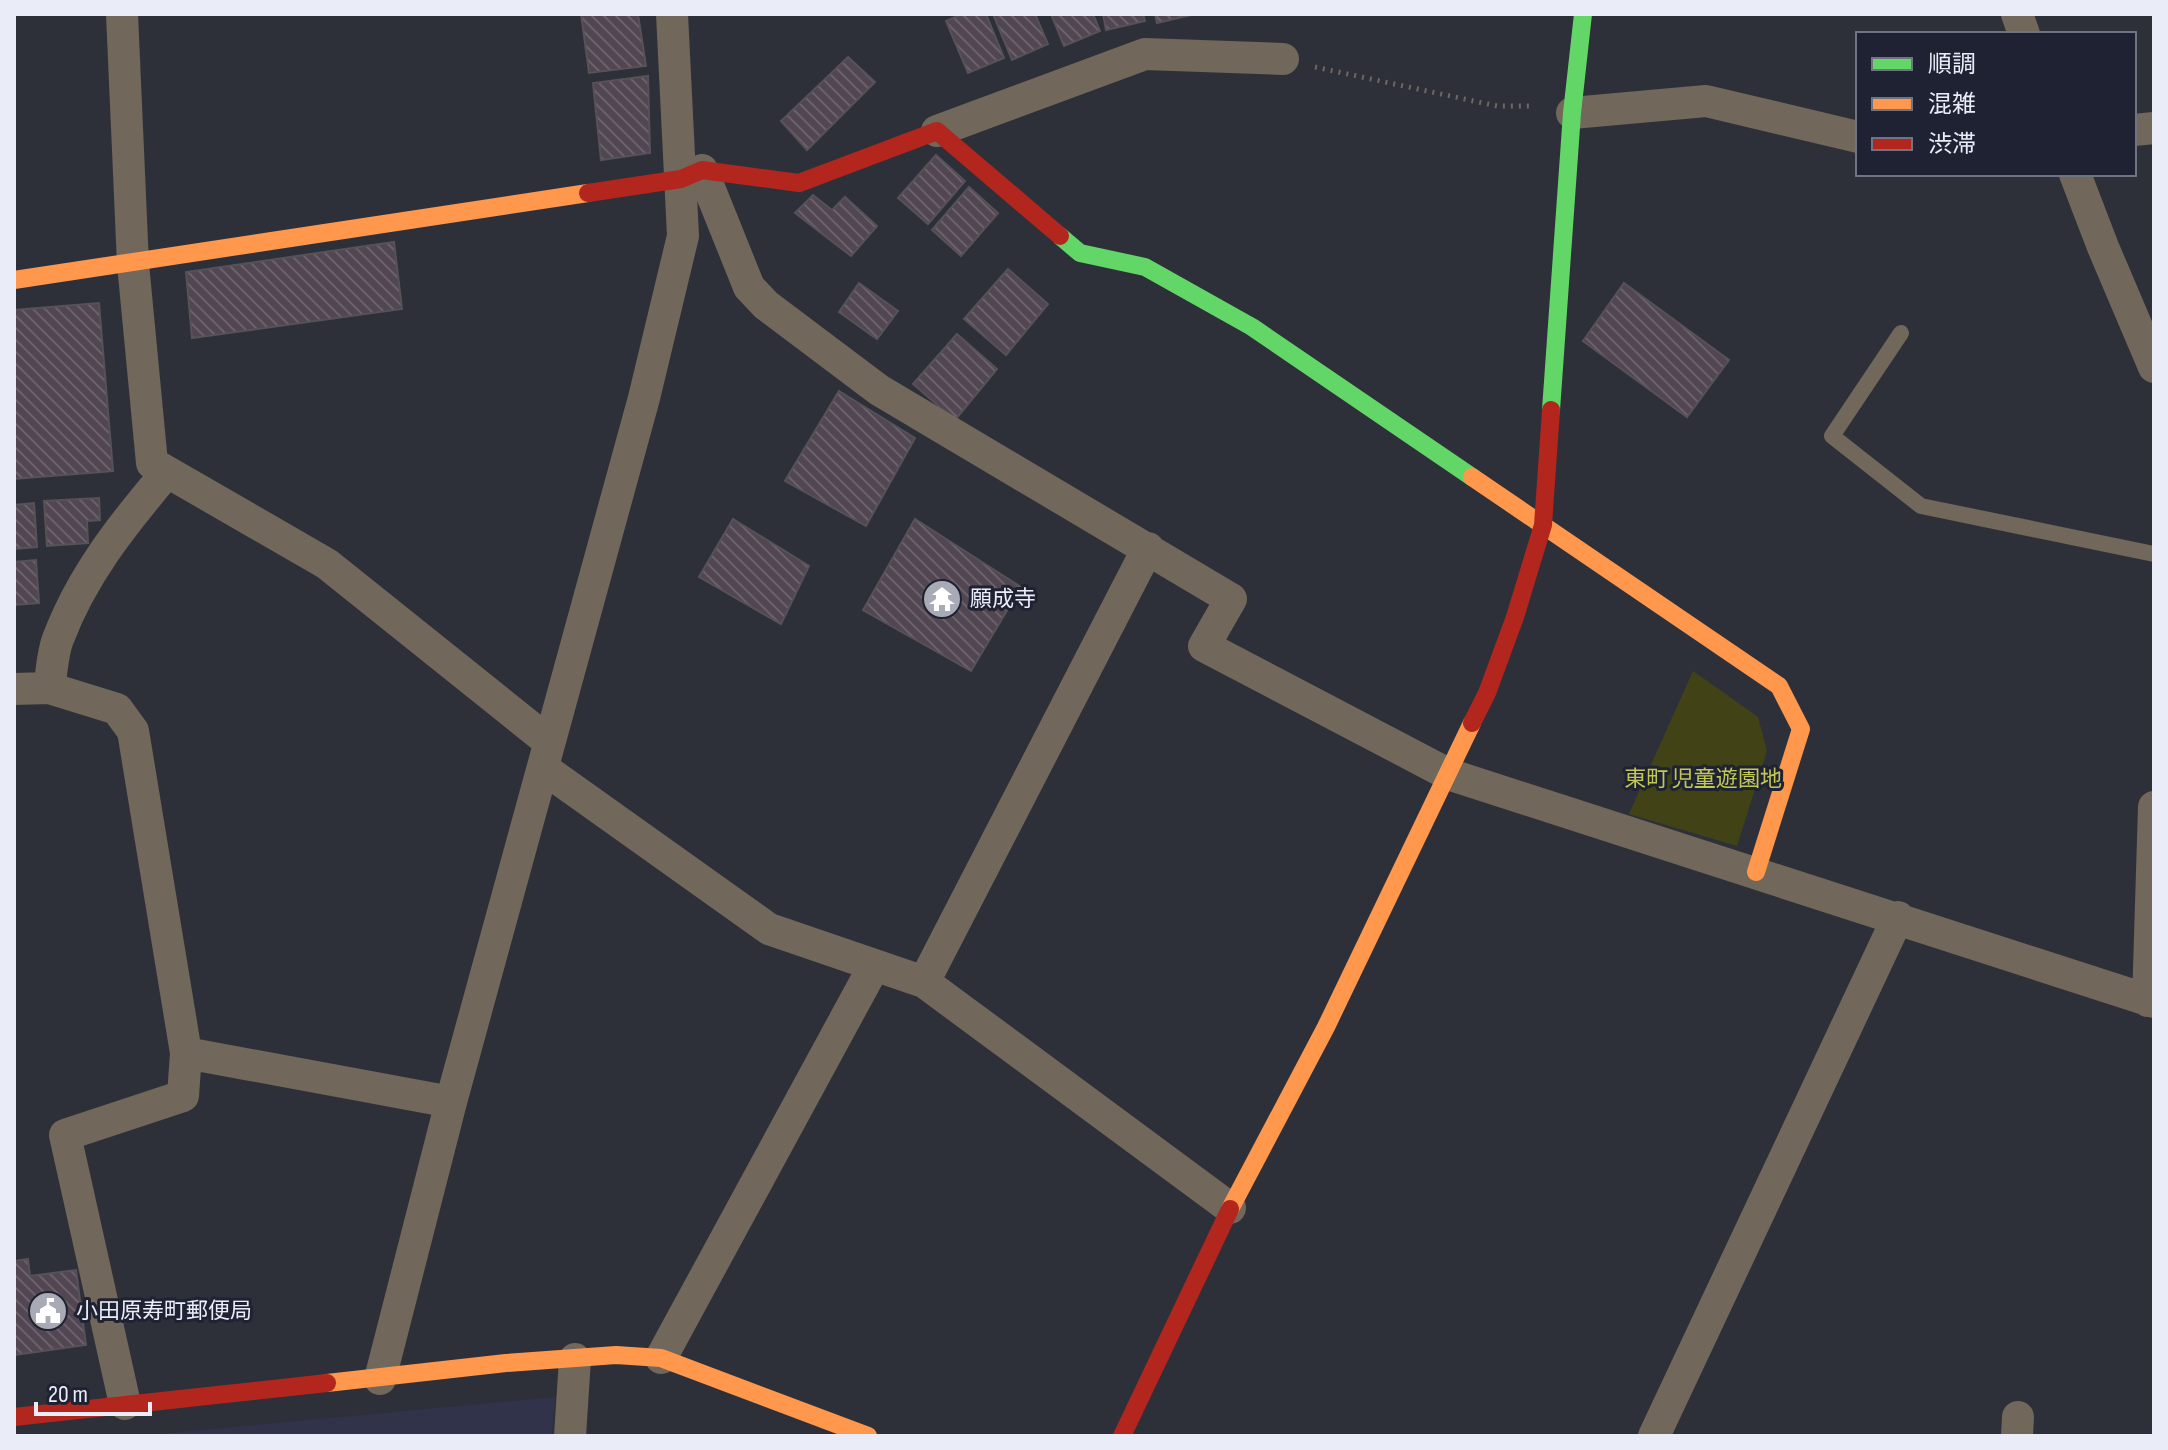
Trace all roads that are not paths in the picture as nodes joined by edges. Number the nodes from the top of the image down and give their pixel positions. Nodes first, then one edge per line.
1 (122, 14) edge
2 (672, 14) edge
3 (1583, 14) edge
4 (1283, 59) road end
5 (1572, 113) junction
6 (937, 131) junction
7 (1856, 137) edge
8 (692, 175) junction
9 (2076, 176) edge
10 (133, 264) junction
11 (14, 280) edge
12 (1901, 333) dead end
13 (2154, 367) edge
14 (167, 472) junction
15 (1543, 525) junction
16 (1148, 548) junction
17 (2154, 554) edge
18 (49, 688) junction
19 (14, 689) edge
20 (546, 754) junction
21 (1448, 774) junction
22 (2154, 807) edge
23 (1756, 872) junction
24 (1898, 917) junction
25 (874, 966) junction
26 (924, 982) junction
27 (2151, 1001) edge
28 (186, 1053) junction
29 (451, 1102) junction
30 (1230, 1208) junction
31 (661, 1358) junction
32 (575, 1359) junction
33 (380, 1379) junction
34 (125, 1404) junction
35 (14, 1417) edge
36 (570, 1436) edge
37 (868, 1436) edge
38 (1122, 1436) edge
39 (1654, 1436) edge

1 - 10 street
2 - 8 street
3 - 5 street
4 - 6 street
5 - 7 street
5 - 15 street
6 - 8 street
6 - 15 street
8 - 10 street
8 - 16 street
8 - 20 street
9 - 13 street
10 - 11 street
10 - 14 street
12 - 17 lane
14 - 18 street
14 - 20 street
15 - 21 street
15 - 23 street
16 - 21 street
16 - 26 street
18 - 19 street
18 - 28 street
20 - 25 street
20 - 29 street
21 - 23 street
21 - 30 street
22 - 27 street
23 - 24 street
24 - 27 street
24 - 39 street
25 - 26 street
25 - 31 street
26 - 30 street
28 - 29 street
28 - 34 street
29 - 33 street
30 - 38 street
31 - 32 street
31 - 37 street
32 - 33 street
32 - 36 street
33 - 34 street
34 - 35 street

